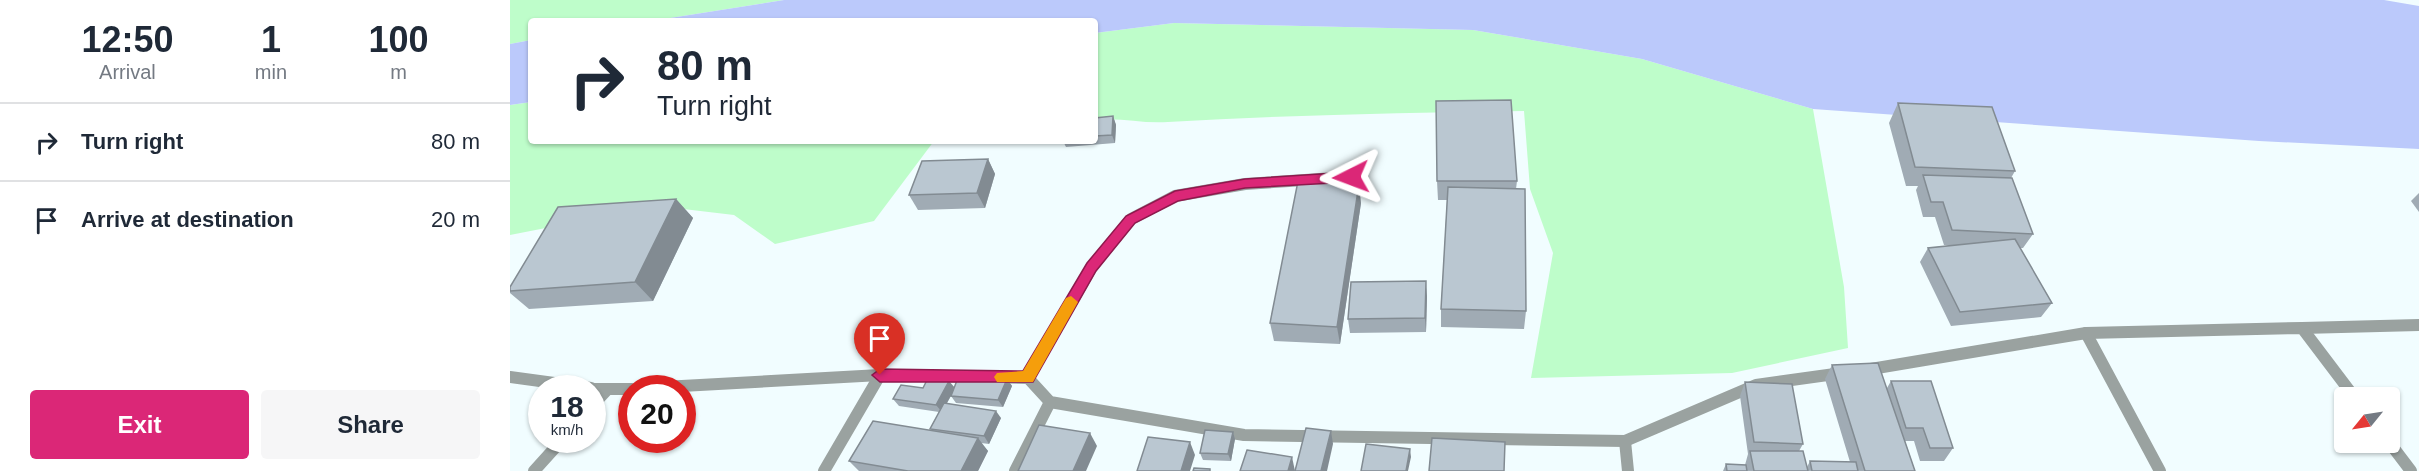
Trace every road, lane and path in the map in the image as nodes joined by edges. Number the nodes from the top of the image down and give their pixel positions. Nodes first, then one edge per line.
1 (1351, 177) dead end
2 (2419, 325) edge
3 (2302, 328) junction
4 (2086, 333) junction
5 (880, 375) junction
6 (510, 377) edge
7 (1028, 378) junction
8 (528, 379) edge
9 (696, 385) edge
10 (2347, 387) edge
11 (1050, 402) junction
12 (1625, 441) junction
13 (550, 453) edge
14 (2397, 453) edge
15 (534, 471) edge
16 (824, 471) edge
17 (1015, 471) edge
18 (1628, 471) edge
19 (2160, 471) edge
20 (2411, 471) edge

1 - 7 street
2 - 3 street
3 - 4 street
3 - 10 street
4 - 12 street
4 - 19 street
5 - 7 street
5 - 9 street
5 - 16 street
6 - 8 street
7 - 11 street
11 - 12 street
11 - 17 street
12 - 18 street
13 - 15 street
14 - 20 street

